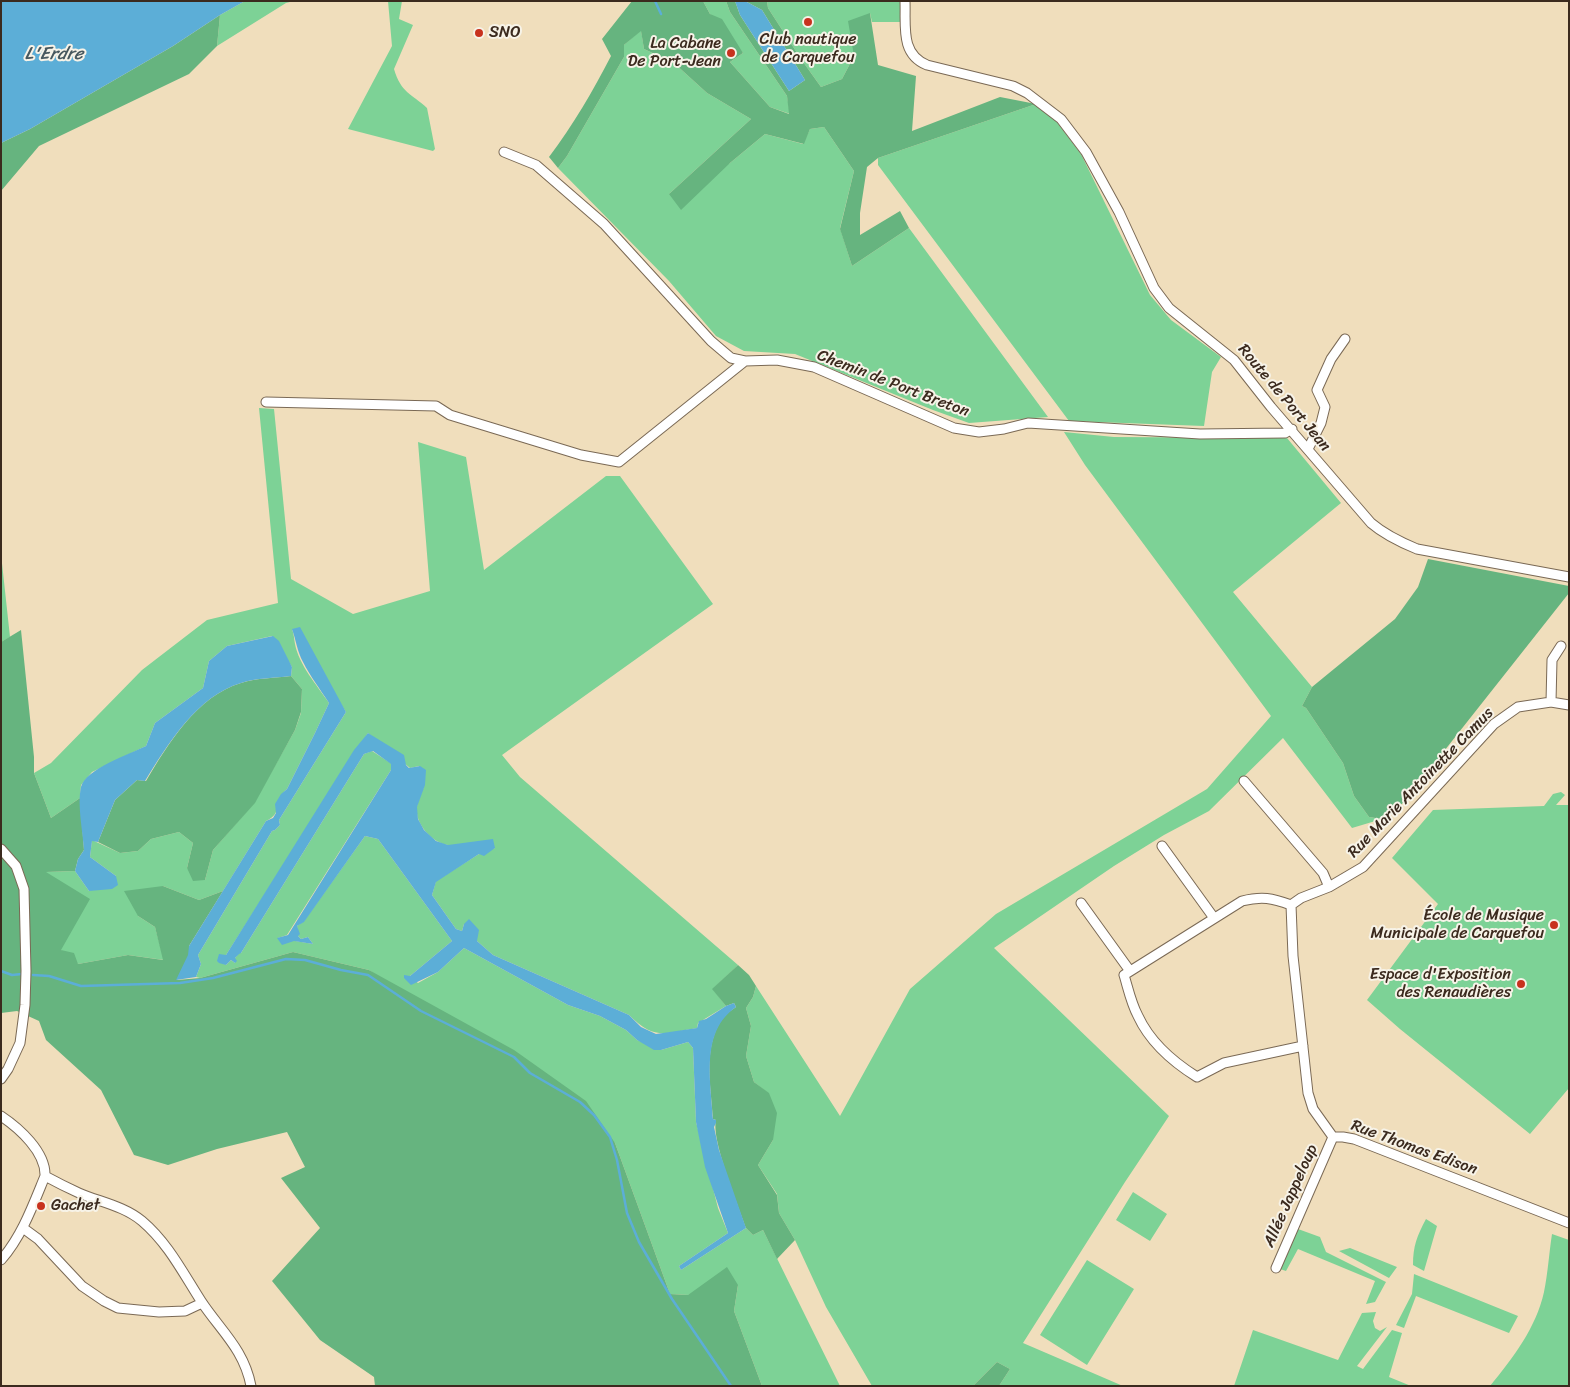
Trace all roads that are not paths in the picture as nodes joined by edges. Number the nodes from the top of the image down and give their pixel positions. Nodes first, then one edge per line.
1 (905, 1) edge
2 (504, 152) dead end
3 (1345, 339) dead end
4 (745, 360) junction
5 (266, 402) dead end
6 (1292, 430) junction
7 (1308, 449) junction
8 (1569, 577) edge
9 (1561, 646) dead end
10 (1551, 702) junction
11 (1569, 705) edge
12 (1244, 781) dead end
13 (1162, 846) dead end
14 (1, 849) edge
15 (1329, 887) junction
16 (1081, 903) dead end
17 (1291, 904) junction
18 (1214, 918) junction
19 (1130, 971) junction
20 (1304, 1046) junction
21 (1, 1079) edge
22 (1, 1116) edge
23 (1333, 1137) junction
24 (45, 1176) junction
25 (1569, 1223) edge
26 (23, 1228) junction
27 (1, 1260) edge
28 (1276, 1268) dead end
29 (202, 1303) junction
30 (251, 1386) edge

1 - 6 street, Route de Port Jean
2 - 4 street, Chemin de Port Breton
3 - 7 street
4 - 5 street
4 - 6 street, Chemin de Port Breton
6 - 7 street, Route de Port Jean
7 - 8 street, Route de Port Jean
9 - 10 street
10 - 11 street
10 - 15 street, Rue Marie Antoinette Camus
12 - 15 street
13 - 18 street
14 - 21 street
15 - 17 street, Rue Marie Antoinette Camus
16 - 19 street
17 - 18 street
17 - 20 street, Rue Thomas Edison
18 - 19 street
19 - 20 street
20 - 23 street, Rue Thomas Edison
22 - 24 street
23 - 25 street, Rue Thomas Edison
23 - 28 street, Allée Jappeloup
24 - 26 street
24 - 29 street
26 - 27 street
26 - 29 street
29 - 30 street

